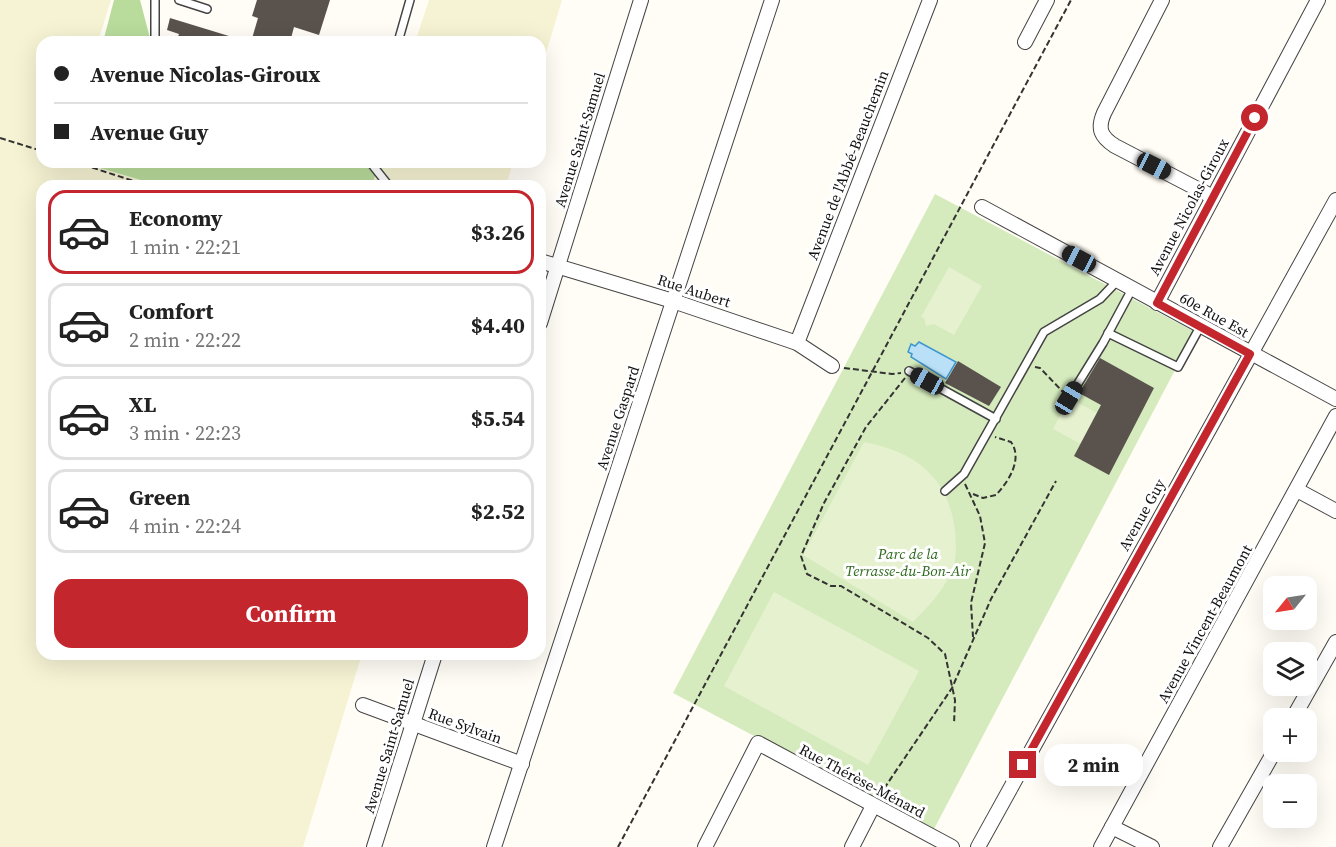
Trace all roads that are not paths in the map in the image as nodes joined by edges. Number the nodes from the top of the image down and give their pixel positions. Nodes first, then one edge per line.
1 (155, 0) edge
2 (179, 0) edge
3 (410, 0) edge
4 (641, 0) edge
5 (772, 0) edge
6 (930, 0) edge
7 (1047, 0) edge
8 (1162, 0) edge
9 (1318, 0) edge
10 (207, 9) dead end
11 (155, 36) edge
12 (400, 36) edge
13 (1025, 42) dead end
14 (375, 168) edge
15 (384, 180) edge
16 (1213, 197) junction
17 (1336, 200) edge
18 (982, 207) dead end
19 (546, 263) edge
20 (558, 266) junction
21 (1118, 280) junction
22 (1132, 289) junction
23 (673, 301) junction
24 (1157, 303) junction
25 (546, 304) edge
26 (1200, 327) junction
27 (1108, 333) junction
28 (797, 343) junction
29 (1250, 354) junction
30 (832, 366) road end
31 (909, 371) road end
32 (1069, 398) road end
33 (1336, 399) edge
34 (1336, 416) edge
35 (996, 419) junction
36 (1297, 490) junction
37 (945, 491) dead end
38 (1336, 511) edge
39 (1336, 642) edge
40 (433, 660) edge
41 (363, 705) dead end
42 (1299, 708) edge
43 (413, 724) junction
44 (1268, 762) edge
45 (522, 764) junction
46 (873, 806) junction
47 (1112, 827) junction
48 (374, 847) edge
49 (494, 847) edge
50 (705, 847) edge
51 (852, 847) edge
52 (952, 847) edge
53 (978, 847) edge
54 (1101, 847) edge
55 (1152, 847) edge
56 (1220, 847) edge

1 - 11 lane
2 - 10 lane
3 - 12 lane
4 - 20 street, Avenue Saint-Samuel
5 - 23 street, Avenue Gaspard
6 - 28 street, Avenue de l'Abbé-Beauchemin
7 - 13 street
8 - 16 street
9 - 16 street, Avenue Nicolas-Giroux
14 - 15 lane
16 - 24 street, Avenue Nicolas-Giroux
17 - 29 street, Avenue Guy
18 - 21 street, 60e Rue Est
19 - 20 street, Rue Aubert
20 - 23 street, Rue Aubert
20 - 25 street, Avenue Saint-Samuel
21 - 22 street, 60e Rue Est
21 - 35 lane
22 - 24 street, 60e Rue Est
22 - 27 lane
23 - 28 street, Rue Aubert
23 - 45 street, Avenue Gaspard
24 - 26 street, 60e Rue Est
26 - 27 lane
26 - 29 street, 60e Rue Est
27 - 32 lane
28 - 30 street, Rue Aubert
29 - 33 street, 60e Rue Est
29 - 53 street, Avenue Guy
31 - 35 lane
34 - 36 street, Avenue Vincent-Beaumont
35 - 37 lane
36 - 38 street
36 - 47 street, Avenue Vincent-Beaumont
39 - 42 street
40 - 43 street, Avenue Saint-Samuel
41 - 43 street, Rue Sylvain
43 - 45 street, Rue Sylvain
43 - 48 street, Avenue Saint-Samuel
44 - 56 street
45 - 49 street, Avenue Gaspard
46 - 50 street, Rue Thérèse-Ménard
46 - 51 street
46 - 52 street, Rue Thérèse-Ménard
47 - 54 street, Avenue Vincent-Beaumont
47 - 55 street

